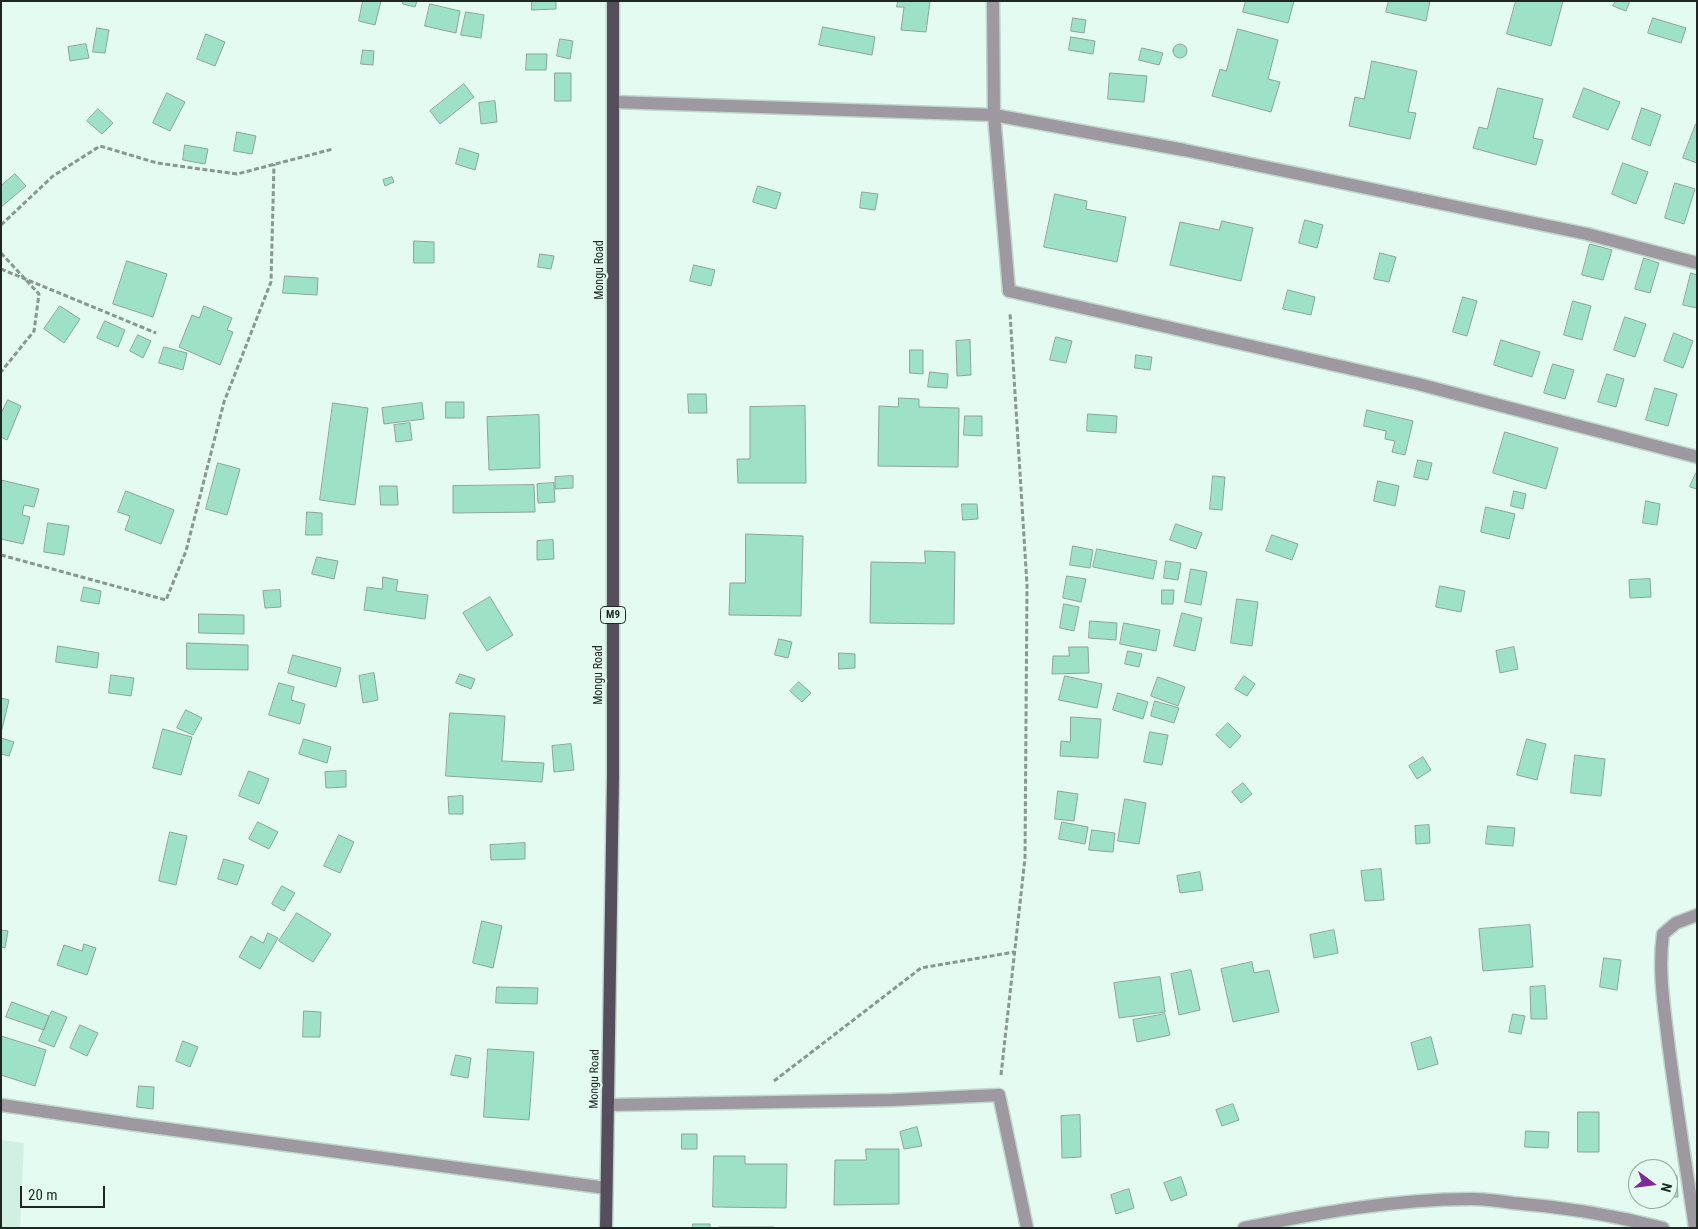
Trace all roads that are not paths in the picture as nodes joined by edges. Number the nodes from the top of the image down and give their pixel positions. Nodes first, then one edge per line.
1 (613, 1) edge
2 (993, 1) edge
3 (614, 102) junction
4 (994, 115) junction
5 (1697, 263) edge
6 (1697, 457) edge
7 (1697, 915) edge
8 (1, 1105) edge
9 (608, 1105) junction
10 (606, 1188) junction
11 (606, 1228) edge
12 (1027, 1228) edge
13 (1244, 1228) edge
14 (1663, 1228) edge
15 (1695, 1228) edge

1 - 3 main road, Mongu Road / M9
2 - 4 street
3 - 4 street
3 - 9 main road, Mongu Road / M9
4 - 5 street
4 - 6 street
7 - 15 street
8 - 10 street
9 - 10 main road, Mongu Road / M9
9 - 12 street
10 - 11 main road, Mongu Road / M9
13 - 14 street

